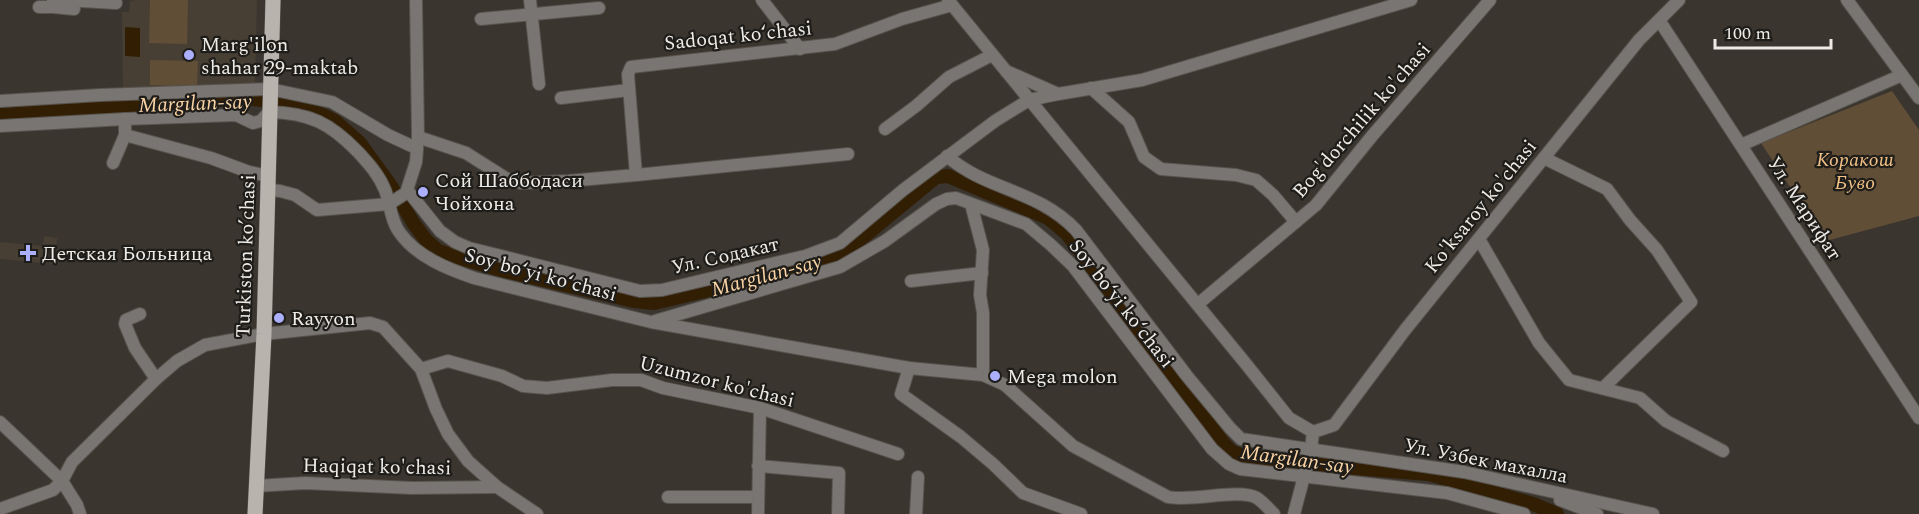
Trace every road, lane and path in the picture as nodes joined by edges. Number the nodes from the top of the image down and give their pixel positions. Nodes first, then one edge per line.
1 (273, 0) edge
2 (416, 0) edge
3 (530, 0) edge
4 (762, 0) edge
5 (1410, 0) edge
6 (1490, 0) edge
7 (1679, 0) edge
8 (1847, 0) edge
9 (56, 2) edge
10 (77, 3) edge
11 (116, 3) dead end
12 (950, 3) edge
13 (39, 7) dead end
14 (599, 8) dead end
15 (532, 14) junction
16 (481, 19) dead end
17 (1659, 20) junction
18 (800, 49) junction
19 (992, 55) junction
20 (1006, 71) junction
21 (1910, 80) edge
22 (539, 84) dead end
23 (1091, 88) junction
24 (270, 89) junction
25 (629, 90) junction
26 (1063, 93) junction
27 (561, 98) dead end
28 (1919, 98) edge
29 (1029, 100) junction
30 (0, 101) edge
31 (269, 112) junction
32 (125, 119) junction
33 (0, 126) edge
34 (885, 129) dead end
35 (125, 135) junction
36 (417, 143) junction
37 (1741, 146) junction
38 (848, 154) dead end
39 (947, 156) junction
40 (1544, 158) junction
41 (113, 163) dead end
42 (636, 175) junction
43 (269, 183) junction
44 (407, 192) junction
45 (391, 203) junction
46 (971, 204) junction
47 (1296, 222) junction
48 (1479, 239) junction
49 (982, 273) junction
50 (911, 281) dead end
51 (1198, 304) junction
52 (140, 314) dead end
53 (651, 322) junction
54 (264, 334) junction
55 (909, 368) junction
56 (421, 369) junction
57 (983, 375) junction
58 (156, 379) junction
59 (1603, 388) junction
60 (760, 408) junction
61 (1919, 418) edge
62 (0, 422) edge
63 (1313, 432) junction
64 (1311, 450) junction
65 (1723, 451) dead end
66 (898, 454) dead end
67 (758, 466) junction
68 (918, 477) dead end
69 (1304, 477) junction
70 (62, 481) junction
71 (1514, 483) junction
72 (256, 486) junction
73 (497, 487) junction
74 (668, 496) dead end
75 (758, 497) junction
76 (0, 509) edge
77 (1065, 512) edge
78 (80, 514) edge
79 (255, 514) edge
80 (537, 514) edge
81 (758, 514) edge
82 (838, 514) edge
83 (916, 514) edge
84 (1082, 514) edge
85 (1274, 514) edge
86 (1294, 514) edge
87 (1524, 514) edge
88 (1597, 514) edge
89 (1653, 514) edge

1 - 24 main road, Turkiston ko’chasi
2 - 36 street
3 - 15 street
4 - 18 street
5 - 23 street, Ул. Содакат
6 - 47 street, Bog'dorchilik ko'chasi
7 - 17 street, Ko'ksaroy ko'chasi
8 - 21 street
9 - 10 street
9 - 13 street
10 - 11 street
12 - 18 street, Sadoqat koʻchasi
12 - 19 street
14 - 15 street
15 - 16 street
15 - 22 street
17 - 37 street, Ул. Марифат
17 - 40 street, Ko'ksaroy ko'chasi
18 - 25 street, Sadoqat koʻchasi
19 - 20 street
19 - 34 street
20 - 26 street
20 - 29 street
21 - 28 street
21 - 37 street
23 - 26 street, Ул. Содакат
23 - 47 street
24 - 30 street
24 - 31 main road, Turkiston ko’chasi
24 - 36 street
25 - 27 street
25 - 42 street, Sadoqat koʻchasi
26 - 29 street, Ул. Содакат
29 - 39 street, Ул. Содакат
29 - 51 street
31 - 32 street, Soy boʻyi koʻchasi
31 - 43 main road, Turkiston ko’chasi
31 - 45 street, Soy boʻyi koʻchasi
32 - 33 street, Soy boʻyi koʻchasi
32 - 35 street
35 - 41 street
35 - 43 street
36 - 42 street
36 - 44 street
37 - 61 street, Ул. Марифат
38 - 42 street
39 - 44 street, Ул. Содакат
39 - 64 street, Ул. Узбек махалла
40 - 48 street, Ko'ksaroy ko'chasi
40 - 59 street
43 - 45 street
43 - 54 main road, Turkiston ko’chasi
44 - 45 street
45 - 53 street, Soy boʻyi koʻchasi
46 - 49 street
46 - 53 street, Soy boʻyi koʻchasi
46 - 69 street, Soy boʻyi koʻchasi
47 - 51 street, Bog'dorchilik ko'chasi
48 - 59 street
48 - 63 street, Ko'ksaroy ko'chasi
49 - 50 street
49 - 57 street
51 - 63 street
52 - 58 street
53 - 55 street, Soy boʻyi koʻchasi
54 - 56 street
54 - 58 street
54 - 72 main road, Turkiston ko’chasi
55 - 57 street, Soy boʻyi koʻchasi
55 - 77 street
56 - 60 street, Uzumzor ko'chasi
56 - 73 street
57 - 85 street, Soy boʻyi koʻchasi
58 - 70 street
59 - 65 street
60 - 66 street, Uzumzor ko'chasi
60 - 67 street
62 - 70 street
63 - 64 street
64 - 69 street
64 - 71 street, Ул. Узбек махалла
67 - 75 street
67 - 82 street
68 - 83 street
69 - 86 street
69 - 87 street, Soy boʻyi koʻchasi
70 - 76 street
70 - 78 street
71 - 88 street
71 - 89 street, Ул. Узбек махалла
72 - 73 street, Haqiqat ko'chasi
72 - 79 main road, Turkiston ko’chasi
73 - 80 street
74 - 75 street
75 - 81 street
77 - 84 street

